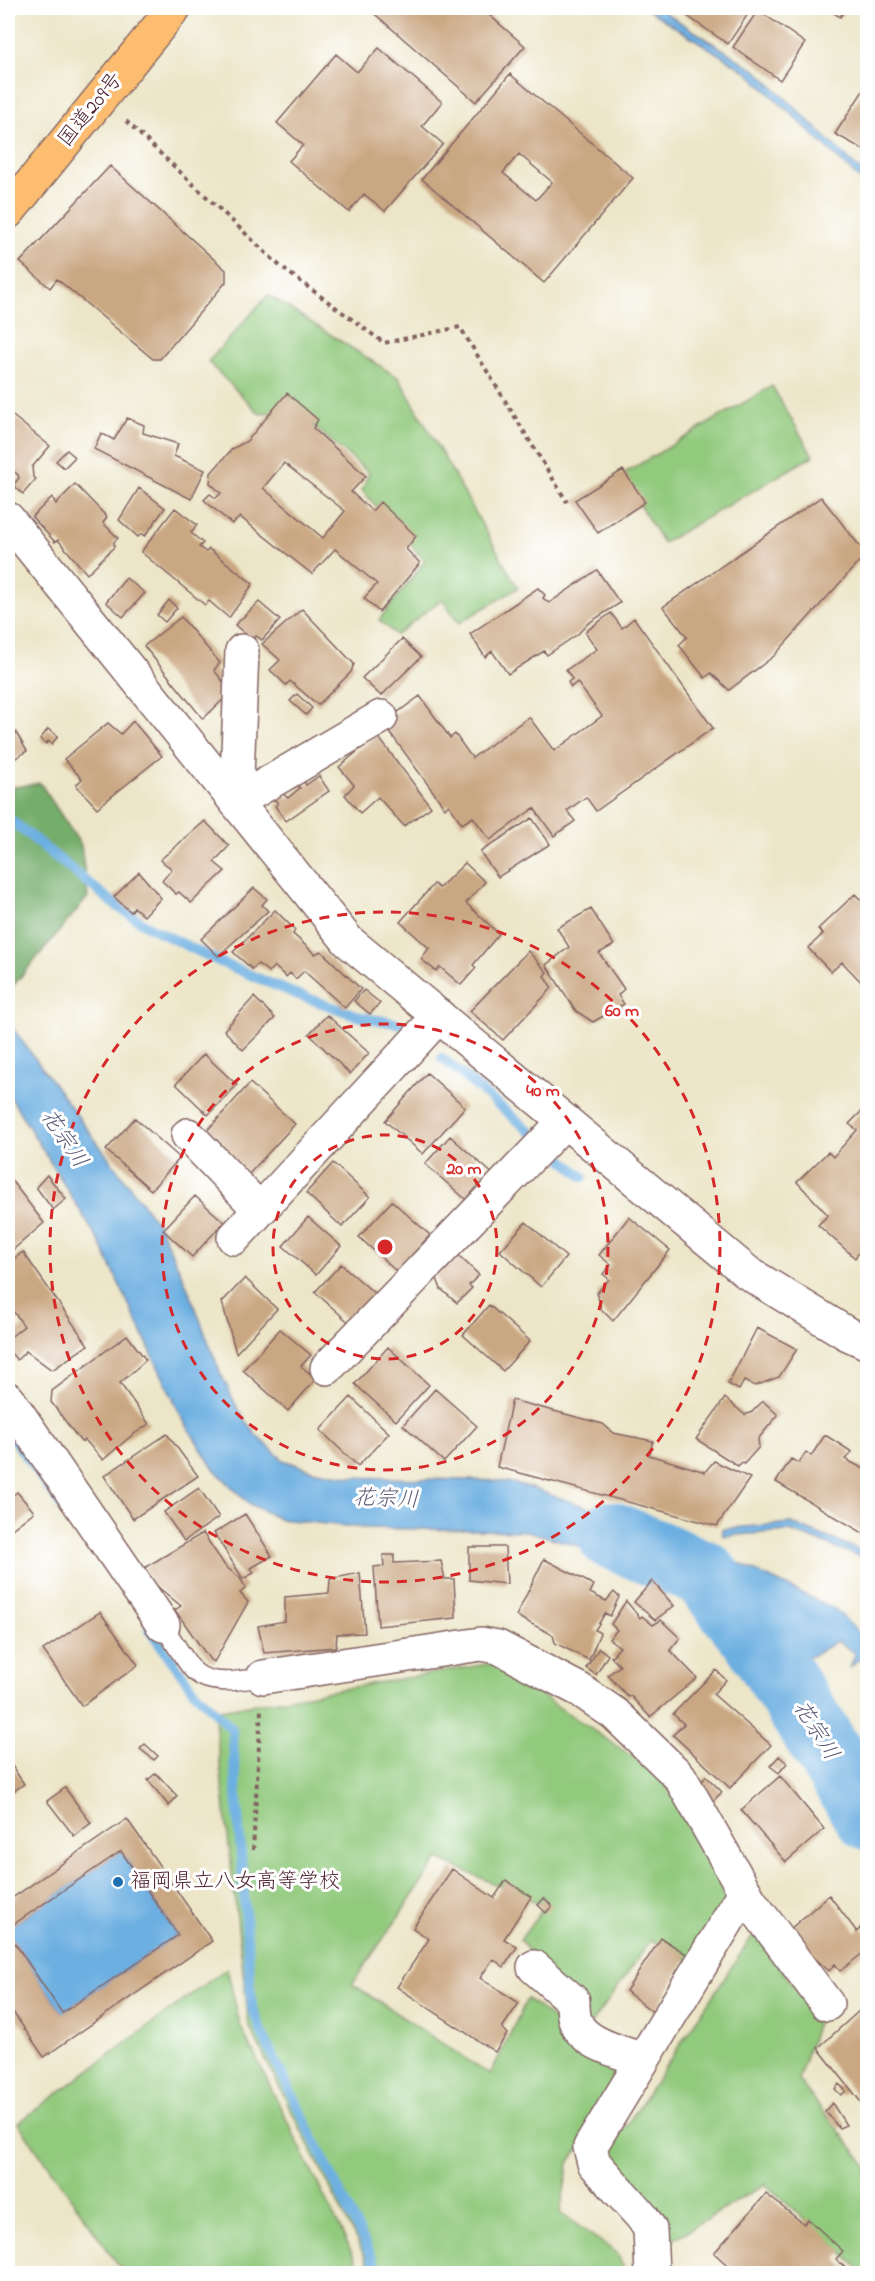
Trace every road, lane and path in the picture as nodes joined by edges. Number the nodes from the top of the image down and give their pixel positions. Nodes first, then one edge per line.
1 (174, 8) edge
2 (119, 115) dead end
3 (8, 212) edge
4 (567, 502) dead end
5 (8, 519) edge
6 (242, 651) dead end
7 (381, 717) dead end
8 (236, 802) junction
9 (439, 1016) junction
10 (565, 1121) junction
11 (188, 1135) dead end
12 (260, 1210) junction
13 (234, 1238) dead end
14 (867, 1343) edge
15 (327, 1368) dead end
16 (8, 1399) edge
17 (163, 1625) joint
18 (263, 1677) junction
19 (253, 1850) dead end
20 (745, 1892) junction
21 (534, 1967) dead end
22 (827, 2004) dead end
23 (643, 2060) junction
24 (652, 2274) edge

1 - 3 highway, 国道209号
2 - 4 path
5 - 8 street
6 - 8 street
7 - 8 street
8 - 9 street
9 - 10 street
9 - 12 street
10 - 14 street
10 - 15 street
11 - 12 street
12 - 13 street
16 - 17 street
17 - 18 lane
18 - 19 path
18 - 20 street
20 - 22 street
20 - 23 street
21 - 23 street
23 - 24 street

